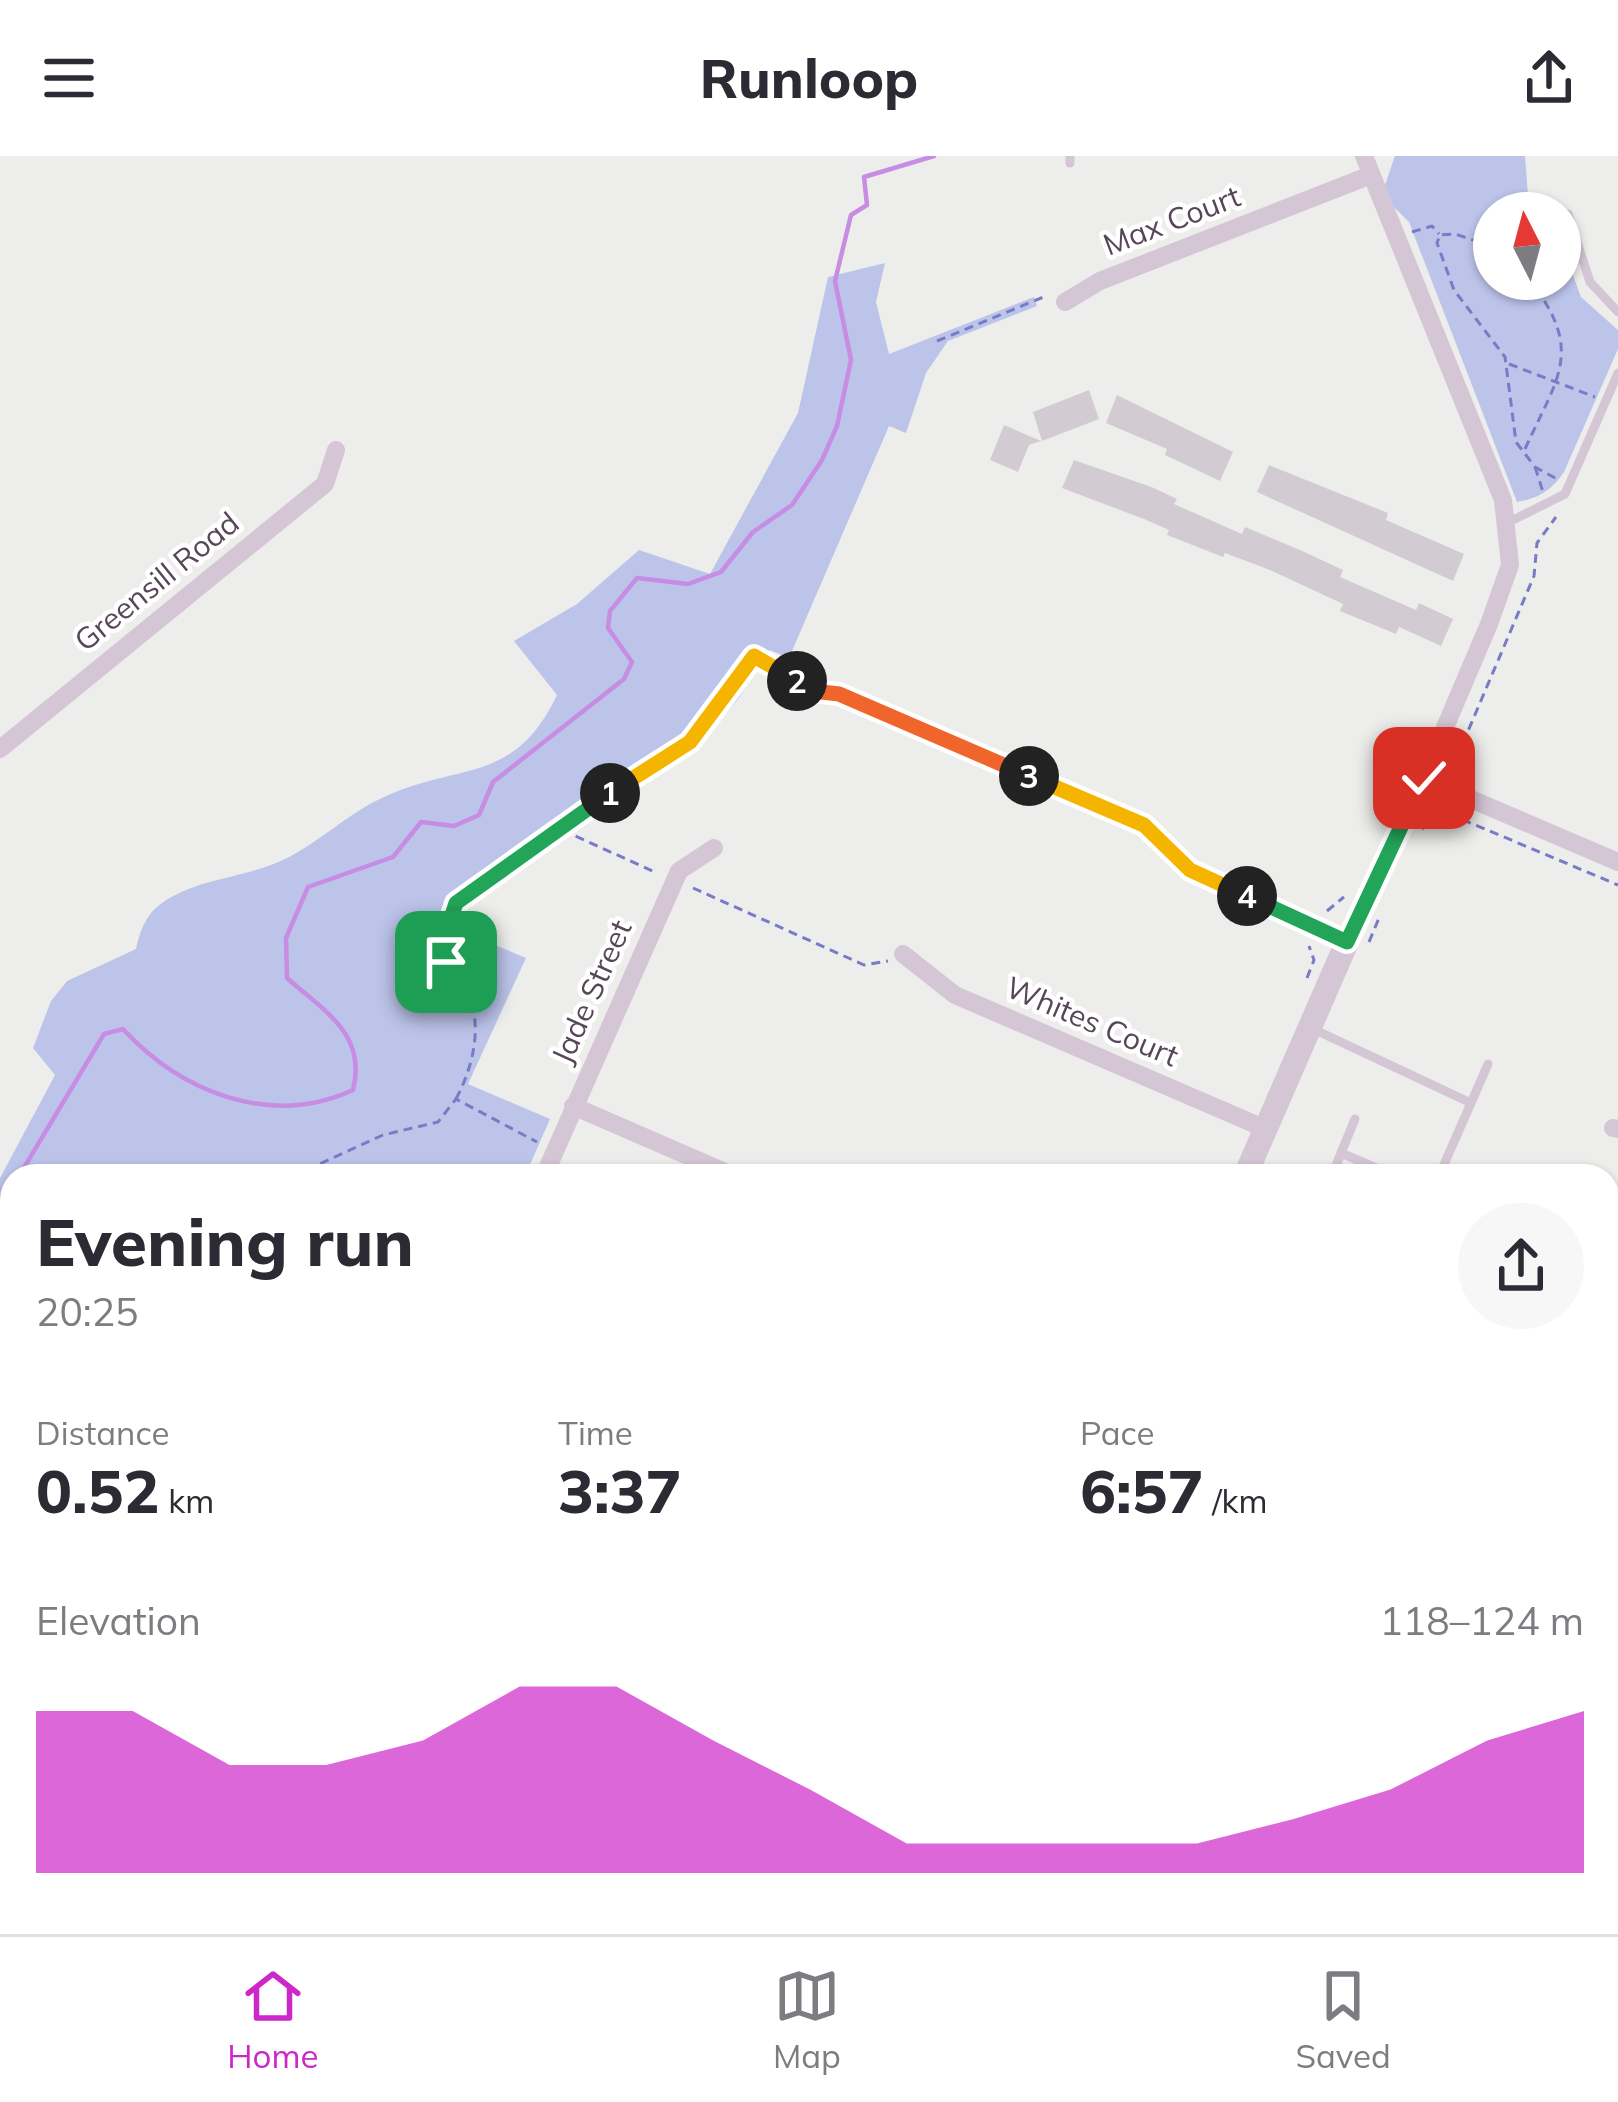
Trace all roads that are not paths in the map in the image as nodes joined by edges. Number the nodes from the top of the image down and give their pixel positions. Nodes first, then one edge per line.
1 (1367, 165) edge
2 (1581, 254) edge
3 (1065, 302) road end
4 (1618, 312) edge
5 (1618, 373) edge
6 (336, 450) dead end
7 (1509, 522) junction
8 (813, 691) road end
9 (0, 749) edge
10 (1424, 778) junction
11 (714, 848) dead end
12 (1618, 862) edge
13 (1355, 948) junction
14 (903, 954) road end
15 (1311, 1028) junction
16 (1488, 1064) dead end
17 (1471, 1102) junction
18 (573, 1106) junction
19 (1355, 1119) dead end
20 (1266, 1129) junction
21 (1341, 1153) junction
22 (549, 1164) edge
23 (706, 1164) edge
24 (1250, 1164) edge
25 (1337, 1164) edge
26 (1367, 1164) edge
27 (1444, 1164) edge

1 - 3 street, Max Court
1 - 7 street
2 - 4 lane
5 - 7 lane
6 - 9 street, Greensill Road
7 - 10 street
8 - 13 street
10 - 12 street
10 - 13 street
11 - 18 street, Jade Street
13 - 15 street
14 - 20 street, Whites Court
15 - 17 lane
15 - 20 street
16 - 17 lane
17 - 27 lane
18 - 22 street, Jade Street
18 - 23 street
19 - 21 lane
20 - 24 street
21 - 25 lane
21 - 26 lane

